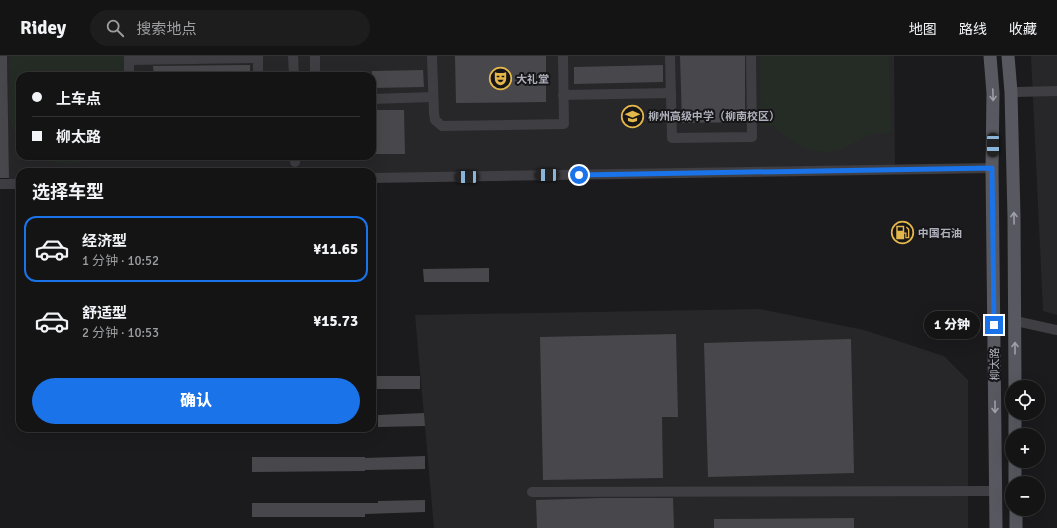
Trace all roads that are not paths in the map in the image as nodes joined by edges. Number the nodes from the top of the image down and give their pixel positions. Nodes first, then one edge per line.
1 (293, 56) edge
2 (315, 56) edge
3 (432, 56) edge
4 (563, 56) edge
5 (670, 56) edge
6 (751, 56) edge
7 (990, 56) edge
8 (1008, 56) edge
9 (258, 57) edge
10 (129, 58) edge
11 (129, 72) edge
12 (258, 72) edge
13 (294, 72) edge
14 (315, 72) edge
15 (1057, 91) edge
16 (1011, 92) junction
17 (671, 93) junction
18 (563, 95) junction
19 (376, 98) edge
20 (433, 98) junction
21 (992, 168) junction
22 (376, 178) edge
23 (0, 184) edge
24 (16, 184) edge
25 (1014, 321) junction
26 (1057, 330) edge
27 (1015, 380) edge
28 (996, 491) junction
29 (532, 492) dead end
30 (1016, 516) edge
31 (996, 528) edge
32 (1016, 528) edge

1 - 13 street
2 - 14 street
3 - 20 street
4 - 18 street
5 - 17 street
6 - 17 street
7 -> 21 main road, 柳太路
8 - 16 main road, 柳太路
9 - 10 street
9 - 12 street
10 - 11 street
15 - 16 street
25 -> 16 main road, 柳太路
17 - 18 street
18 - 20 street
19 - 20 street
21 - 22 street
21 -> 28 main road, 柳太路
23 - 24 street
25 - 26 street
27 -> 25 main road, 柳太路
28 - 29 street
28 - 31 main road, 柳太路
30 - 32 main road

